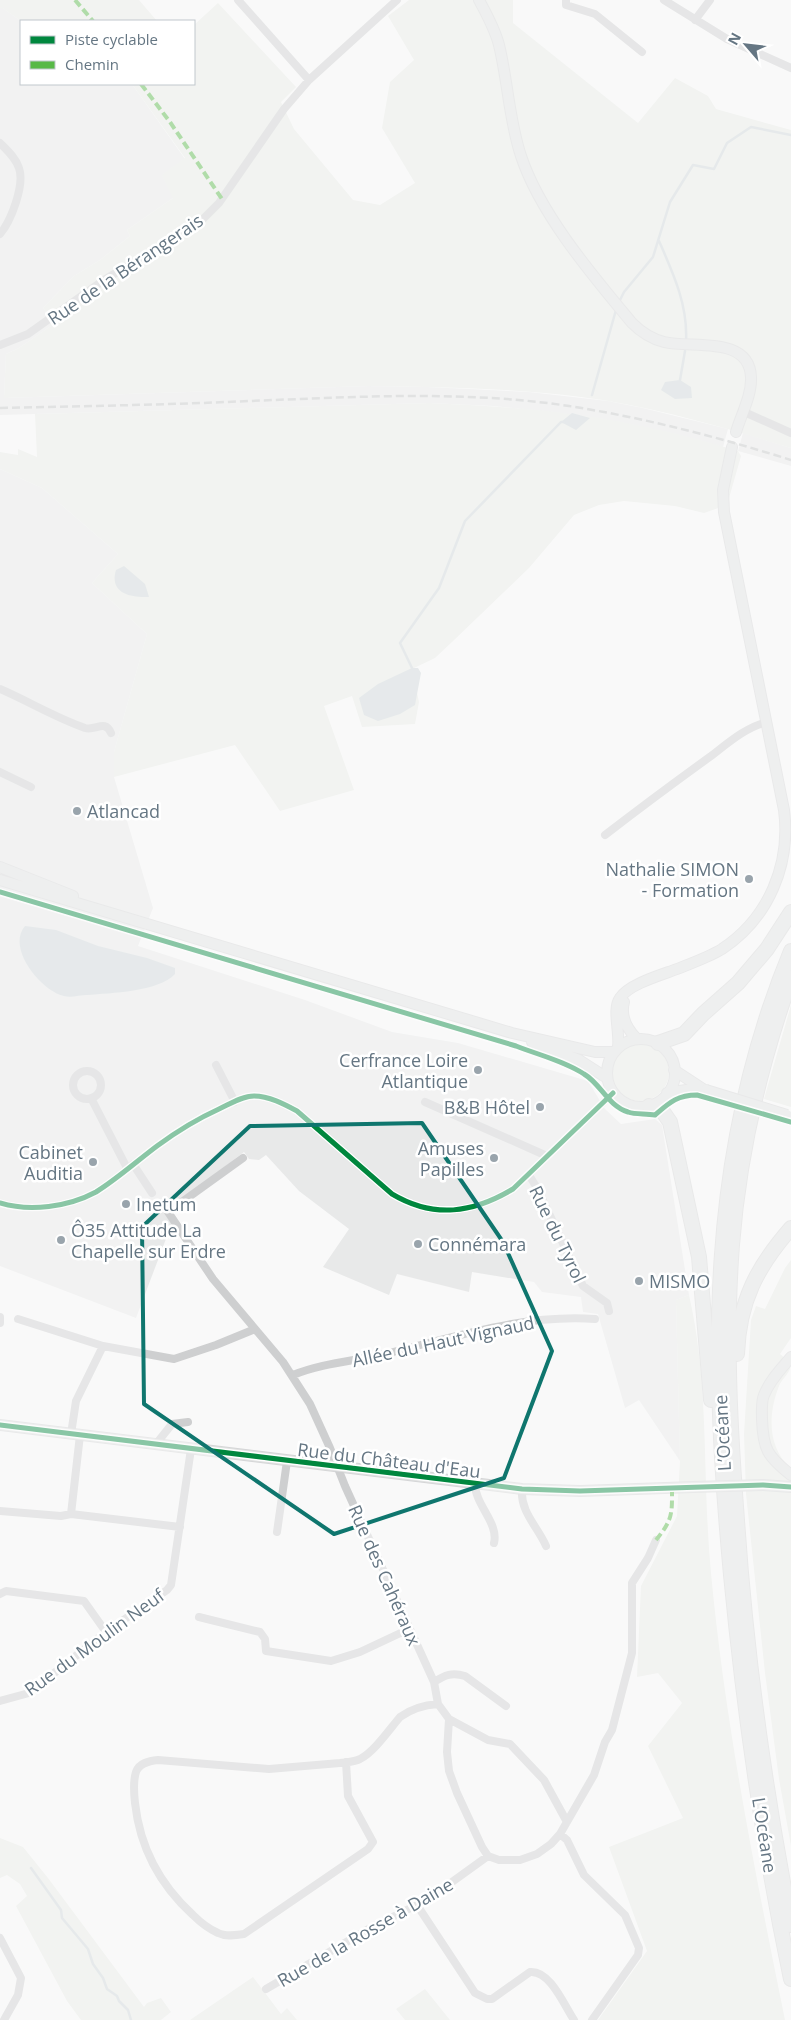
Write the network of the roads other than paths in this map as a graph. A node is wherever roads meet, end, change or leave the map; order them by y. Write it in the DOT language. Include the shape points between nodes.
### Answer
graph roads {
  1 [pos="238,0"];
  2 [pos="397,0"];
  3 [pos="479,0"];
  4 [pos="566,0"];
  5 [pos="664,0"];
  6 [pos="710,0"];
  7 [pos="695,20"];
  8 [pos="642,52"];
  9 [pos="791,68"];
  10 [pos="308,80"];
  11 [pos="0,143"];
  12 [pos="0,234"];
  13 [pos="0,345"];
  14 [pos="742,410"];
  15 [pos="736,432"];
  16 [pos="791,433"];
  17 [pos="732,447"];
  18 [pos="0,688"];
  19 [pos="767,722"];
  20 [pos="111,733"];
  21 [pos="0,772"];
  22 [pos="31,787"];
  23 [pos="605,835"];
  24 [pos="0,867"];
  25 [pos="0,880"];
  26 [pos="791,912"];
  27 [pos="122,916"];
  28 [pos="791,951"];
  29 [pos="791,978"];
  30 [pos="632,989"];
  31 [pos="512,1033"];
  32 [pos="637,1039"];
  33 [pos="658,1043"];
  34 [pos="616,1049"];
  35 [pos="216,1065"];
  36 [pos="674,1070"];
  37 [pos="607,1078"];
  38 [pos="706,1090"];
  39 [pos="613,1093"];
  40 [pos="668,1094"];
  41 [pos="91,1098"];
  42 [pos="235,1102"];
  43 [pos="425,1102"];
  44 [pos="649,1106"];
  45 [pos="789,1116"];
  46 [pos="547,1156"];
  47 [pos="243,1158"];
  48 [pos="130,1166"];
  49 [pos="529,1175"];
  50 [pos="152,1193"];
  51 [pos="0,1202"];
  52 [pos="791,1228"];
  53 [pos="609,1311"];
  54 [pos="0,1317"];
  55 [pos="18,1319"];
  56 [pos="595,1319"];
  57 [pos="0,1323"];
  58 [pos="255,1330"];
  59 [pos="103,1346"];
  60 [pos="791,1357"];
  61 [pos="293,1375"];
  62 [pos="730,1408"];
  63 [pos="188,1422"];
  64 [pos="0,1425"];
  65 [pos="76,1434"];
  66 [pos="156,1444"];
  67 [pos="191,1449"];
  68 [pos="722,1459"];
  69 [pos="287,1461"];
  70 [pos="776,1464"];
  71 [pos="337,1467"];
  72 [pos="789,1473"];
  73 [pos="475,1484"];
  74 [pos="784,1486"];
  75 [pos="522,1489"];
  76 [pos="0,1512"];
  77 [pos="71,1514"];
  78 [pos="180,1527"];
  79 [pos="277,1532"];
  80 [pos="656,1540"];
  81 [pos="494,1544"];
  82 [pos="546,1546"];
  83 [pos="0,1594"];
  84 [pos="199,1617"];
  85 [pos="409,1629"];
  86 [pos="106,1632"];
  87 [pos="434,1682"];
  88 [pos="0,1701"];
  89 [pos="438,1704"];
  90 [pos="506,1706"];
  91 [pos="449,1719"];
  92 [pos="346,1762"];
  93 [pos="567,1822"];
  94 [pos="560,1834"];
  95 [pos="488,1856"];
  96 [pos="417,1905"];
  97 [pos="791,1925"];
  98 [pos="0,1938"];
  99 [pos="791,1979"];
  100 [pos="266,1990"];
  101 [pos="4,2020"];
  102 [pos="574,2020"];
  103 [pos="592,2020"];
  1 -- 10 [label="street"];
  2 -- 10 [label="street, Rue de la Bérangerais"];
  3 -- 14 [label="street" via="491,21 499,47 511,121 522,159 553,218 640,331 665,342 720,347 743,356 751,378"];
  4 -- 8 [label="street" via="566,4 595,14"];
  5 -- 7 [label="street"];
  6 -- 7 [label="street"];
  7 -- 9 [label="street" via="727,40"];
  10 -- 13 [label="street, Rue de la Bérangerais" via="219,203 199,223 104,280 28,334"];
  11 -- 12 [label="street" via="14,159 21,175 12,213"];
  14 -- 15 [label="street"];
  14 -- 16 [label="street"];
  17 -- 19 [label="street" via="723,490 724,512"];
  18 -- 20 [label="street" via="87,728 104,725"];
  19 -- 23 [label="street" via="741,734"];
  19 -- 30 [label="street" via="786,825 782,864 772,894 750,926 722,949"];
  21 -- 22 [label="street"];
  24 -- 27 [label="street"];
  25 -- 27 [label="street"];
  26 -- 33 [label="highway" via="767,949 738,984 684,1034"];
  27 -- 31 [label="street"];
  28 -- 68 [label="highway, L’Océane" via="748,1080 728,1184 719,1310"];
  29 -- 62 [label="highway, L’Océane" via="757,1085 738,1187 729,1294"];
  30 -- 32 [label="street" via="623,1011 626,1026"];
  30 -- 34 [label="street" via="621,997 617,1005 619,1033"];
  31 -- 34 [label="street" via="595,1052"];
  31 -- 37 [label="street" via="579,1060"];
  32 -- 33 [label="street"];
  32 -- 34 [label="street"];
  33 -- 36 [label="street" via="671,1058"];
  34 -- 37 [label="street" via="608,1062"];
  35 -- 42 [label="street"];
  36 -- 38 [label="street"];
  36 -- 40 [label="street"];
  37 -- 39 [label="street"];
  38 -- 40 [label="street"];
  38 -- 45 [label="street, bridge"];
  39 -- 44 [label="street" via="627,1104"];
  39 -- 46 [label="street"];
  40 -- 44 [label="street"];
  41 -- 48 [label="street"];
  42 -- 48 [label="street" via="183,1128"];
  42 -- 49 [label="street" via="255,1096 280,1102 297,1111 392,1194 421,1208 450,1210 480,1205 514,1189"];
  43 -- 46 [label="street"];
  44 -- 68 [label="highway" via="663,1111 670,1122 690,1212 701,1275 715,1452"];
  46 -- 49 [label="street"];
  47 -- 58 [label="street, Rue des Cahéraux" via="166,1209 213,1279"];
  48 -- 50 [label="street"];
  48 -- 51 [label="street" via="94,1193 77,1200 34,1208"];
  49 -- 53 [label="street, Rue du Tyrol" via="583,1286 607,1303"];
  52 -- 62 [label="highway" via="762,1265 745,1302 738,1345 736,1394"];
  54 -- 57 [label="street"];
  55 -- 59 [label="street"];
  56 -- 61 [label="street, Allée du Haut Vignaud" via="546,1319 509,1324"];
  58 -- 59 [label="street" via="174,1359"];
  58 -- 61 [label="street, Rue des Cahéraux"];
  59 -- 65 [label="street" via="76,1401"];
  60 -- 70 [label="street" via="774,1376 762,1398 765,1444"];
  61 -- 71 [label="street, Rue des Cahéraux" via="314,1412"];
  62 -- 97 [label="highway, L’Océane" via="749,1652"];
  63 -- 66 [label="street" via="172,1424"];
  64 -- 65 [label="street, Rue du Château d'Eau"];
  65 -- 66 [label="street, Rue du Château d'Eau"];
  65 -- 77 [label="street"];
  66 -- 67 [label="street, Rue du Château d'Eau"];
  67 -- 69 [label="street, Rue du Château d'Eau"];
  67 -- 78 [label="street, Rue du Moulin Neuf"];
  68 -- 99 [label="highway, L’Océane" via="746,1710"];
  69 -- 71 [label="street, Rue du Château d'Eau"];
  69 -- 79 [label="street"];
  70 -- 72 [label="street"];
  70 -- 74 [label="street"];
  71 -- 73 [label="street, Rue du Château d'Eau"];
  71 -- 85 [label="street, Rue des Cahéraux"];
  72 -- 74 [label="street"];
  73 -- 75 [label="street, Rue du Château d'Eau"];
  73 -- 81 [label="street" via="476,1494 496,1535"];
  74 -- 75 [label="street, Rue du Château d'Eau, bridge" via="580,1491"];
  75 -- 82 [label="street" via="528,1518"];
  76 -- 77 [label="street"];
  77 -- 78 [label="street"];
  78 -- 86 [label="street, Rue du Moulin Neuf" via="171,1585"];
  80 -- 93 [label="street" via="632,1583 632,1653 612,1730 594,1775"];
  83 -- 86 [label="street" via="6,1591 84,1601"];
  84 -- 85 [label="street" via="260,1632 265,1639 266,1651 331,1661 360,1652"];
  85 -- 87 [label="street, Rue des Cahéraux"];
  86 -- 88 [label="street, Rue du Moulin Neuf" via="29,1693"];
  87 -- 89 [label="street, Rue des Cahéraux"];
  87 -- 90 [label="street" via="449,1673 459,1674"];
  89 -- 91 [label="street, Rue des Cahéraux"];
  89 -- 92 [label="street" via="406,1712 366,1755"];
  91 -- 93 [label="street" via="488,1740 510,1744 544,1780"];
  91 -- 95 [label="street" via="449,1771"];
  92 -- 92 [label="street" via="269,1769 158,1760 148,1761 139,1767 134,1793 137,1822 146,1849 174,1898 218,1933 244,1934 368,1849 373,1842 348,1796"];
  93 -- 94 [label="street"];
  94 -- 95 [label="street" via="537,1854 520,1860 499,1860"];
  94 -- 103 [label="street" via="567,1840 584,1875 624,1915 639,1948 638,1955"];
  95 -- 96 [label="street, Rue de la Rosse à Daine"];
  96 -- 100 [label="street, Rue de la Rosse à Daine" via="372,1927"];
  96 -- 102 [label="street" via="475,1993 487,2000 492,1999 536,1971 548,1979"];
  98 -- 101 [label="street" via="21,1978 18,1995"];
}
